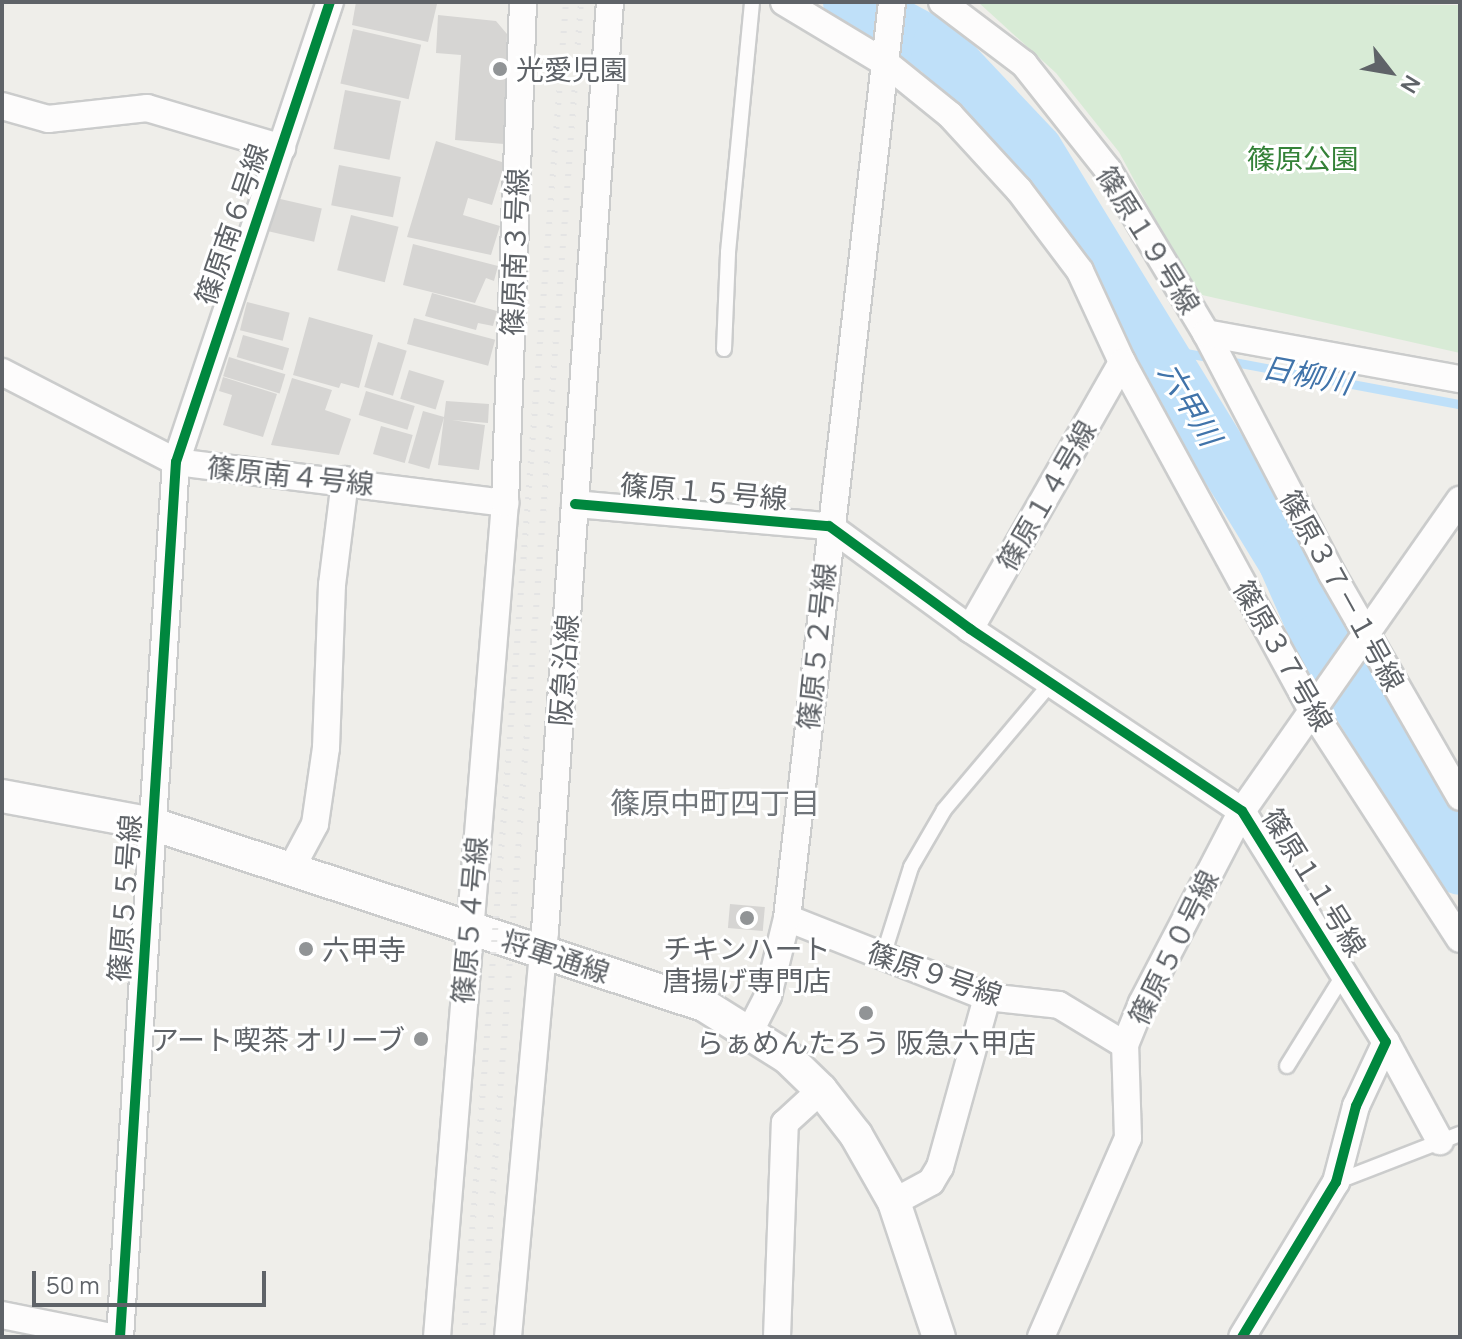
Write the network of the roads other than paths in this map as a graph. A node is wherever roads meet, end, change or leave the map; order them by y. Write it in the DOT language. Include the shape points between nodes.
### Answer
graph roads {
  1 [pos="330,2"];
  2 [pos="523,2"];
  3 [pos="610,2"];
  4 [pos="752,2"];
  5 [pos="784,2"];
  6 [pos="892,2"];
  7 [pos="942,2"];
  8 [pos="887,64"];
  9 [pos="2,106"];
  10 [pos="282,148"];
  11 [pos="1207,335"];
  12 [pos="724,349"];
  13 [pos="1122,362"];
  14 [pos="2,372"];
  15 [pos="1460,379"];
  16 [pos="176,462"];
  17 [pos="345,480"];
  18 [pos="1460,500"];
  19 [pos="505,503"];
  20 [pos="575,504"];
  21 [pos="829,526"];
  22 [pos="970,629"];
  23 [pos="1367,635"];
  24 [pos="1051,683"];
  25 [pos="1313,712"];
  26 [pos="2,796"];
  27 [pos="1460,797"];
  28 [pos="1242,811"];
  29 [pos="153,824"];
  30 [pos="291,869"];
  31 [pos="787,918"];
  32 [pos="467,927"];
  33 [pos="1460,939"];
  34 [pos="543,952"];
  35 [pos="883,956"];
  36 [pos="1344,974"];
  37 [pos="987,997"];
  38 [pos="749,1033"];
  39 [pos="1386,1042"];
  40 [pos="1125,1045"];
  41 [pos="1287,1066"];
  42 [pos="821,1090"];
  43 [pos="1450,1138"];
  44 [pos="1336,1182"];
  45 [pos="894,1202"];
  46 [pos="2,1315"];
  47 [pos="111,1337"];
  48 [pos="120,1337"];
  49 [pos="437,1337"];
  50 [pos="508,1337"];
  51 [pos="777,1337"];
  52 [pos="939,1337"];
  53 [pos="1041,1337"];
  54 [pos="1242,1337"];
  1 -- 10 [label="street, 篠原南６号線"];
  2 -- 19 [label="street, 篠原南３号線"];
  3 -- 20 [label="street, 阪急沿線"];
  4 -- 12 [label="lane"];
  5 -- 8 [label="street"];
  6 -- 8 [label="street, 篠原５２号線"];
  7 -- 11 [label="street, 篠原１９号線" via="974,22 1034,76 1108,170"];
  8 -- 13 [label="street" via="950,115 1019,190 1080,271"];
  8 -- 21 [label="street, 篠原５２号線"];
  9 -- 10 [label="street" via="48,119 147,108"];
  10 -- 16 [label="street, 篠原南６号線"];
  11 -- 15 [label="street, 篠原１９号線"];
  11 -- 23 [label="street, 篠原３７－１号線"];
  13 -- 22 [label="street, 篠原１４号線"];
  13 -- 25 [label="street, 篠原３７号線"];
  14 -- 16 [label="street, 篠原南４号線"];
  16 -- 17 [label="street, 篠原南４号線"];
  16 -- 29 [label="street, 篠原５５号線"];
  17 -- 19 [label="street, 篠原南４号線"];
  17 -- 30 [label="street" via="332,585 326,748 315,824"];
  18 -- 23 [label="street"];
  19 -- 32 [label="street, 篠原５４号線"];
  20 -- 21 [label="street, 篠原１５号線"];
  20 -- 34 [label="street, 阪急沿線"];
  21 -- 22 [label="street, 篠原１１号線"];
  21 -- 31 [label="street, 篠原５２号線"];
  22 -- 24 [label="street, 篠原１１号線"];
  23 -- 25 [label="street, 篠原５０号線"];
  23 -- 27 [label="street, 篠原３７－１号線"];
  24 -- 28 [label="street, 篠原１１号線"];
  24 -- 35 [label="lane" via="944,810 911,867"];
  25 -- 28 [label="street, 篠原５０号線"];
  25 -- 33 [label="street, 篠原３７号線"];
  26 -- 29 [label="street, 将軍通線"];
  28 -- 36 [label="street, 篠原１１号線"];
  28 -- 40 [label="street, 篠原５０号線"];
  29 -- 30 [label="street, 将軍通線"];
  29 -- 48 [label="street, 篠原５５号線"];
  30 -- 32 [label="street, 将軍通線"];
  31 -- 35 [label="street, 篠原９号線"];
  31 -- 38 [label="street, 篠原５２号線" via="768,996"];
  32 -- 34 [label="street, 将軍通線"];
  32 -- 49 [label="street, 篠原５４号線"];
  34 -- 38 [label="street, 将軍通線" via="704,1005"];
  34 -- 50 [label="street, 阪急沿線"];
  35 -- 37 [label="street, 篠原９号線"];
  36 -- 39 [label="street, 篠原１１号線"];
  36 -- 41 [label="lane"];
  37 -- 40 [label="street, 篠原９号線" via="1059,1005"];
  37 -- 45 [label="street" via="940,1167 931,1182"];
  38 -- 42 [label="street, 将軍通線" via="787,1057"];
  39 -- 43 [label="street, 篠原１１号線"];
  39 -- 44 [label="street" via="1356,1106"];
  40 -- 53 [label="street, 篠原５０号線" via="1128,1138"];
  42 -- 45 [label="street, 将軍通線" via="856,1135"];
  42 -- 51 [label="street" via="785,1123"];
  43 -- 44 [label="lane"];
  44 -- 54 [label="street"];
  45 -- 52 [label="street, 将軍通線"];
  46 -- 47 [label="street"];
}
